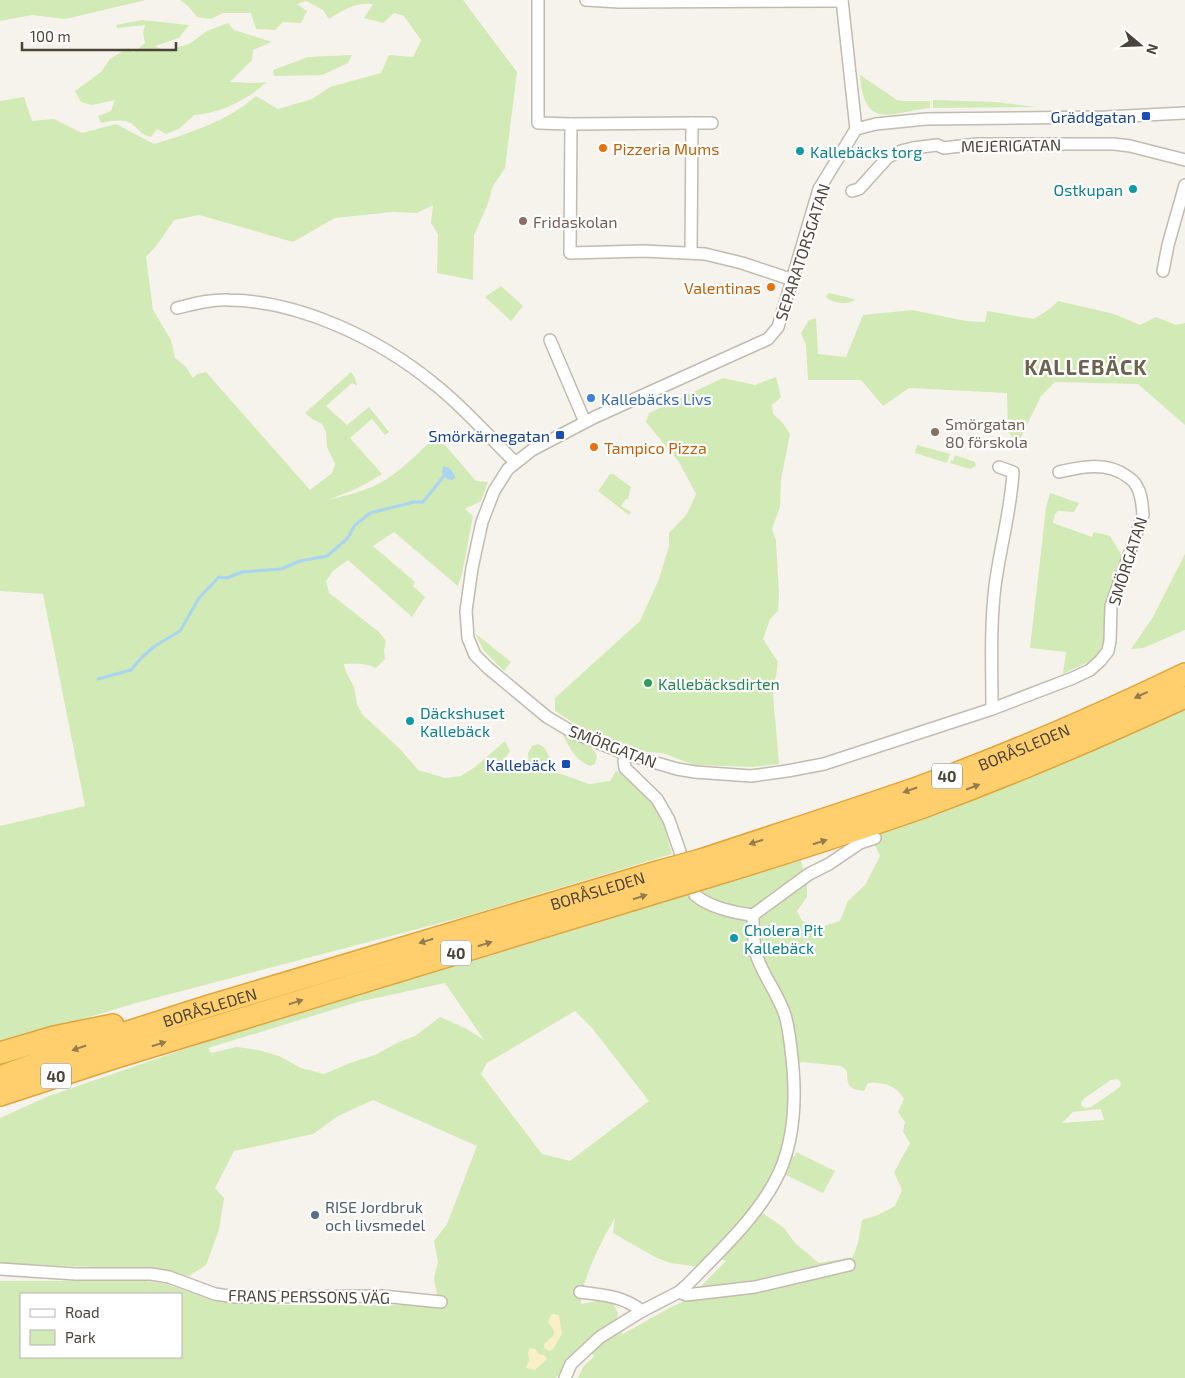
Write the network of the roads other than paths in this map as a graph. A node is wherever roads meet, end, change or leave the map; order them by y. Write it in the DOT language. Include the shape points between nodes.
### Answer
graph roads {
  1 [pos="538,0"];
  2 [pos="586,0"];
  3 [pos="842,0"];
  4 [pos="1185,113"];
  5 [pos="692,123"];
  6 [pos="712,123"];
  7 [pos="571,124"];
  8 [pos="856,129"];
  9 [pos="1185,160"];
  10 [pos="1185,185"];
  11 [pos="852,190"];
  12 [pos="691,252"];
  13 [pos="1163,271"];
  14 [pos="793,280"];
  15 [pos="177,308"];
  16 [pos="550,340"];
  17 [pos="585,422"];
  18 [pos="515,462"];
  19 [pos="999,467"];
  20 [pos="1058,472"];
  21 [pos="1185,674"];
  22 [pos="1185,697"];
  23 [pos="992,710"];
  24 [pos="626,754"];
  25 [pos="875,838"];
  26 [pos="704,868"];
  27 [pos="660,881"];
  28 [pos="753,915"];
  29 [pos="206,1007"];
  30 [pos="0,1053"];
  31 [pos="112,1058"];
  32 [pos="0,1077"];
  33 [pos="0,1095"];
  34 [pos="0,1111"];
  35 [pos="849,1265"];
  36 [pos="0,1269"];
  37 [pos="580,1292"];
  38 [pos="679,1292"];
  39 [pos="441,1302"];
  40 [pos="642,1311"];
  41 [pos="566,1378"];
  1 -- 7 [label="street" via="538,123"];
  2 -- 3 [label="street"];
  3 -- 8 [label="street"];
  4 -- 8 [label="street, MEJERIGATAN" via="926,119"];
  5 -- 6 [label="street"];
  5 -- 7 [label="street"];
  5 -- 12 [label="street"];
  7 -- 12 [label="street" via="570,253"];
  8 -- 14 [label="street, SEPARATORSGATAN" via="819,189"];
  9 -- 11 [label="street, MEJERIGATAN" via="1114,144 1006,144 944,148 937,145 901,151 888,157 859,188"];
  10 -- 13 [label="street"];
  12 -- 14 [label="street" via="742,263"];
  14 -- 17 [label="street, SEPARATORSGATAN" via="778,327 768,339"];
  15 -- 18 [label="street" via="207,301 259,302 308,315 349,331 395,356 435,384"];
  16 -- 17 [label="street"];
  17 -- 18 [label="street, SMÖRGATAN"];
  18 -- 24 [label="street, SMÖRGATAN" via="494,491 482,522 466,611 470,647 488,668 547,717"];
  19 -- 23 [label="street" via="1013,472 995,586"];
  20 -- 23 [label="street, SMÖRGATAN" via="1086,466 1112,469 1136,483 1142,500 1143,515 1111,606 1108,650 1090,670"];
  21 -- 26 [label="highway, BORÅSLEDEN / 40, one-way" via="1068,727 928,784"];
  26 -- 22 [label="highway, BORÅSLEDEN / 40, one-way" via="850,832 924,806 1073,747"];
  23 -- 24 [label="street, SMÖRGATAN" via="824,764 773,774 751,776 695,772"];
  24 -- 28 [label="street" via="625,768 657,799 669,820 694,895 716,906"];
  25 -- 28 [label="street" via="860,843 809,874"];
  26 -- 27 [label="highway, BORÅSLEDEN / 40, bridge"];
  27 -- 29 [label="highway, BORÅSLEDEN / 40, one-way"];
  31 -- 27 [label="highway, BORÅSLEDEN / 40, one-way"];
  28 -- 38 [label="street" via="757,956 780,1002 788,1029 794,1080 788,1144 781,1168 766,1196 727,1243"];
  29 -- 30 [label="highway" via="54,1036"];
  29 -- 32 [label="highway, BORÅSLEDEN / 40, one-way"];
  31 -- 33 [label="highway, BORÅSLEDEN / 40"];
  31 -- 34 [label="highway"];
  35 -- 38 [label="street" via="756,1287 686,1295"];
  36 -- 39 [label="street, FRANS PERSSONS VÄG" via="151,1274 169,1277 215,1294 236,1297 382,1296"];
  37 -- 40 [label="street" via="616,1297"];
  38 -- 40 [label="street"];
  40 -- 41 [label="street" via="600,1336 571,1364"];
}
